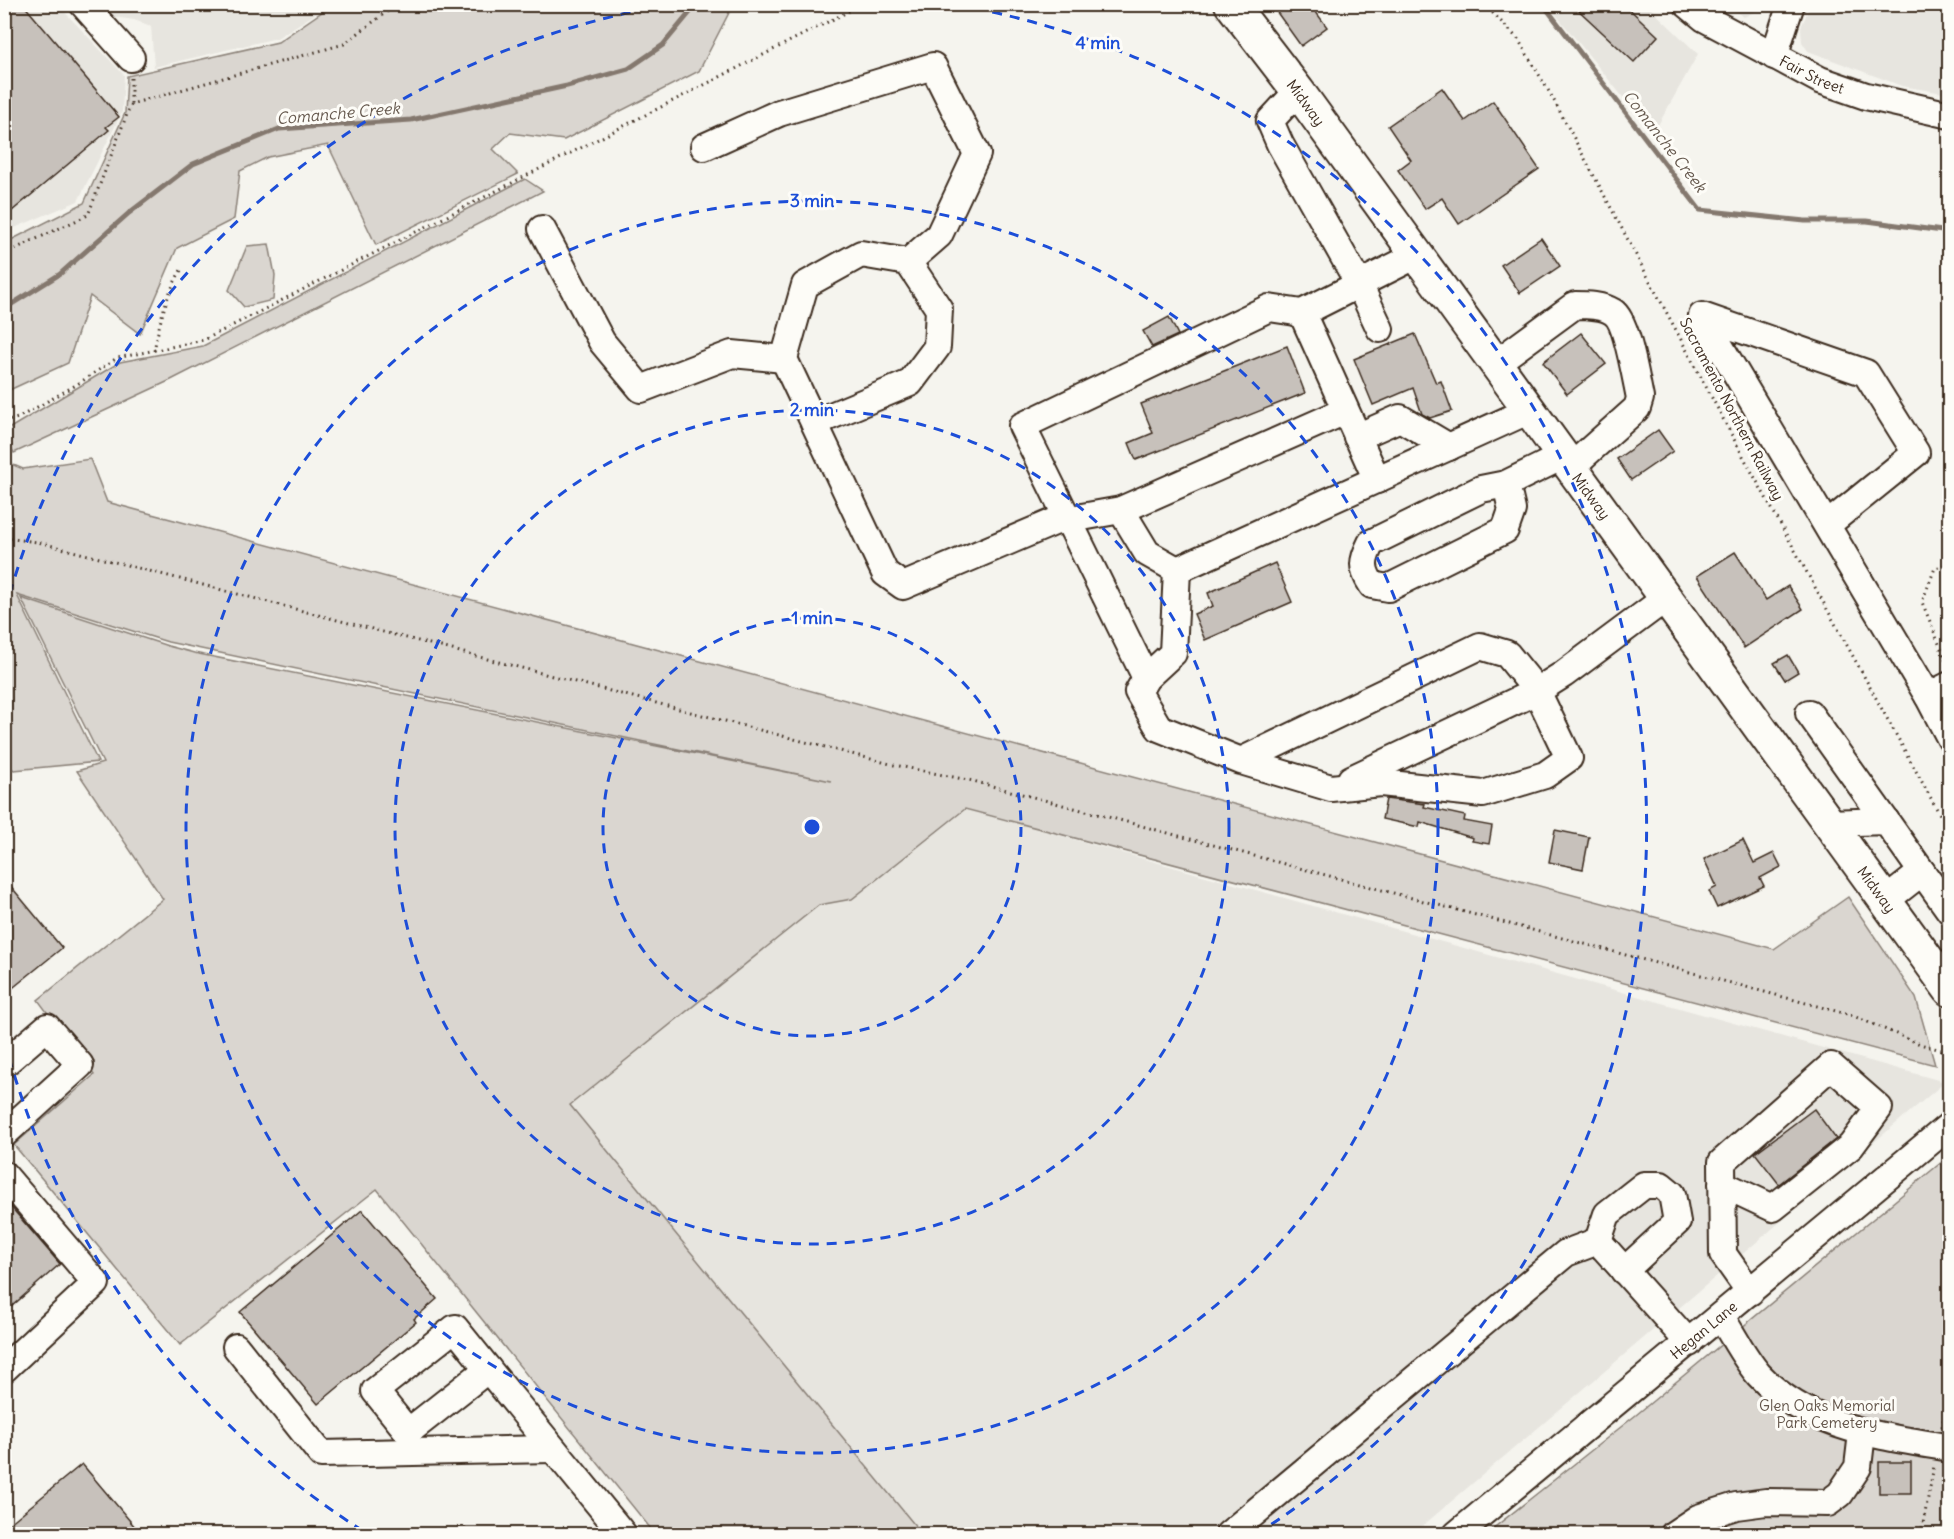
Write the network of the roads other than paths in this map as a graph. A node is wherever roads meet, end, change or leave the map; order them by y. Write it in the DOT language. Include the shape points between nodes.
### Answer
graph roads {
  1 [pos="83,4"];
  2 [pos="1231,4"];
  3 [pos="1687,4"];
  4 [pos="1791,4"];
  5 [pos="1774,56"];
  6 [pos="131,58"];
  7 [pos="1298,91"];
  8 [pos="1950,115"];
  9 [pos="704,147"];
  10 [pos="542,229"];
  11 [pos="1417,255"];
  12 [pos="908,262"];
  13 [pos="1359,284"];
  14 [pos="1302,313"];
  15 [pos="1380,329"];
  16 [pos="784,359"];
  17 [pos="1496,363"];
  18 [pos="1530,410"];
  19 [pos="1345,411"];
  20 [pos="814,423"];
  21 [pos="1357,437"];
  22 [pos="1449,447"];
  23 [pos="1567,461"];
  24 [pos="1377,480"];
  25 [pos="1506,484"];
  26 [pos="1121,510"];
  27 [pos="1068,520"];
  28 [pos="1827,525"];
  29 [pos="1177,570"];
  30 [pos="1666,598"];
  31 [pos="1146,678"];
  32 [pos="1939,690"];
  33 [pos="1537,691"];
  34 [pos="1809,713"];
  35 [pos="1950,738"];
  36 [pos="1241,760"];
  37 [pos="1331,788"];
  38 [pos="1886,821"];
  39 [pos="1828,823"];
  40 [pos="1922,872"];
  41 [pos="1885,901"];
  42 [pos="1950,911"];
  43 [pos="1950,990"];
  44 [pos="4,1064"];
  45 [pos="1950,1125"];
  46 [pos="4,1134"];
  47 [pos="4,1175"];
  48 [pos="1722,1184"];
  49 [pos="1598,1241"];
  50 [pos="1624,1271"];
  51 [pos="1750,1292"];
  52 [pos="1720,1317"];
  53 [pos="1689,1343"];
  54 [pos="236,1347"];
  55 [pos="4,1369"];
  56 [pos="488,1369"];
  57 [pos="1862,1433"];
  58 [pos="409,1442"];
  59 [pos="1942,1446"];
  60 [pos="553,1449"];
  61 [pos="622,1534"];
  62 [pos="1229,1534"];
  63 [pos="1457,1534"];
  64 [pos="1674,1534"];
  1 -- 6 [label="street"];
  2 -- 7 [label="main road, Midway"];
  3 -- 5 [label="street, Fair Street" via="1704,18"];
  4 -- 5 [label="street"];
  5 -- 8 [label="street, Fair Street" via="1820,80 1866,96"];
  7 -- 11 [label="main road, Midway"];
  7 -- 13 [label="street" via="1270,121"];
  9 -- 12 [label="street" via="779,113 933,66 977,154 939,235"];
  10 -- 16 [label="street" via="602,342 641,389 732,354"];
  11 -- 13 [label="street"];
  11 -- 17 [label="main road, Midway"];
  12 -- 16 [label="street" via="861,254 805,285"];
  12 -- 20 [label="street" via="939,309 937,347 910,383"];
  13 -- 14 [label="street"];
  13 -- 15 [label="street"];
  14 -- 19 [label="street"];
  14 -- 27 [label="street" via="1269,308 1022,426"];
  16 -- 20 [label="street"];
  17 -- 18 [label="main road, Midway"];
  17 -- 23 [label="street" via="1575,304 1606,309 1622,322 1640,398 1637,408"];
  18 -- 22 [label="street"];
  18 -- 23 [label="main road, Midway"];
  19 -- 21 [label="street"];
  19 -- 26 [label="street"];
  20 -- 27 [label="street" via="885,573 903,586 1054,522"];
  21 -- 22 [label="street" via="1400,418"];
  21 -- 24 [label="street"];
  22 -- 24 [label="street"];
  23 -- 25 [label="street"];
  23 -- 30 [label="main road, Midway"];
  24 -- 29 [label="street"];
  25 -- 25 [label="street" via="1481,489 1371,543 1364,558 1365,574 1372,585 1388,588 1505,530 1512,510"];
  26 -- 27 [label="street"];
  26 -- 29 [label="street" via="1147,553"];
  27 -- 31 [label="street"];
  28 -- 28 [label="street" via="1738,375 1702,316 1866,373 1916,453"];
  28 -- 32 [label="street"];
  29 -- 31 [label="street" via="1173,653"];
  30 -- 33 [label="street"];
  30 -- 39 [label="main road, Midway"];
  31 -- 36 [label="street" via="1138,692 1158,728"];
  32 -- 35 [label="street"];
  33 -- 36 [label="street" via="1507,654 1480,646"];
  33 -- 37 [label="street"];
  33 -- 37 [label="street" via="1569,758 1545,775 1483,794 1381,783"];
  34 -- 38 [label="street"];
  36 -- 37 [label="street"];
  38 -- 39 [label="street"];
  38 -- 40 [label="street"];
  39 -- 41 [label="main road, Midway"];
  40 -- 41 [label="street"];
  40 -- 42 [label="street"];
  41 -- 43 [label="main road, Midway"];
  44 -- 46 [label="street" via="47,1027 80,1065"];
  45 -- 51 [label="street, Hegan Lane"];
  47 -- 55 [label="street" via="96,1283"];
  48 -- 48 [label="street" via="1722,1161 1831,1066 1879,1108 1851,1146 1773,1208"];
  48 -- 51 [label="street" via="1723,1254"];
  49 -- 50 [label="street"];
  49 -- 50 [label="street" via="1607,1214 1644,1185 1661,1185 1672,1194 1677,1222"];
  49 -- 62 [label="street" via="1566,1253"];
  50 -- 53 [label="street"];
  51 -- 52 [label="street, Hegan Lane"];
  52 -- 53 [label="street, Hegan Lane"];
  52 -- 57 [label="street" via="1758,1374 1787,1399 1815,1416"];
  53 -- 63 [label="street, Hegan Lane"];
  54 -- 58 [label="street" via="321,1454"];
  56 -- 58 [label="street"];
  56 -- 58 [label="street" via="455,1328 375,1391"];
  56 -- 60 [label="street"];
  57 -- 59 [label="street"];
  57 -- 64 [label="street" via="1858,1467 1840,1494 1828,1503 1766,1502 1736,1506 1698,1518"];
  58 -- 60 [label="street"];
  60 -- 61 [label="street"];
}
